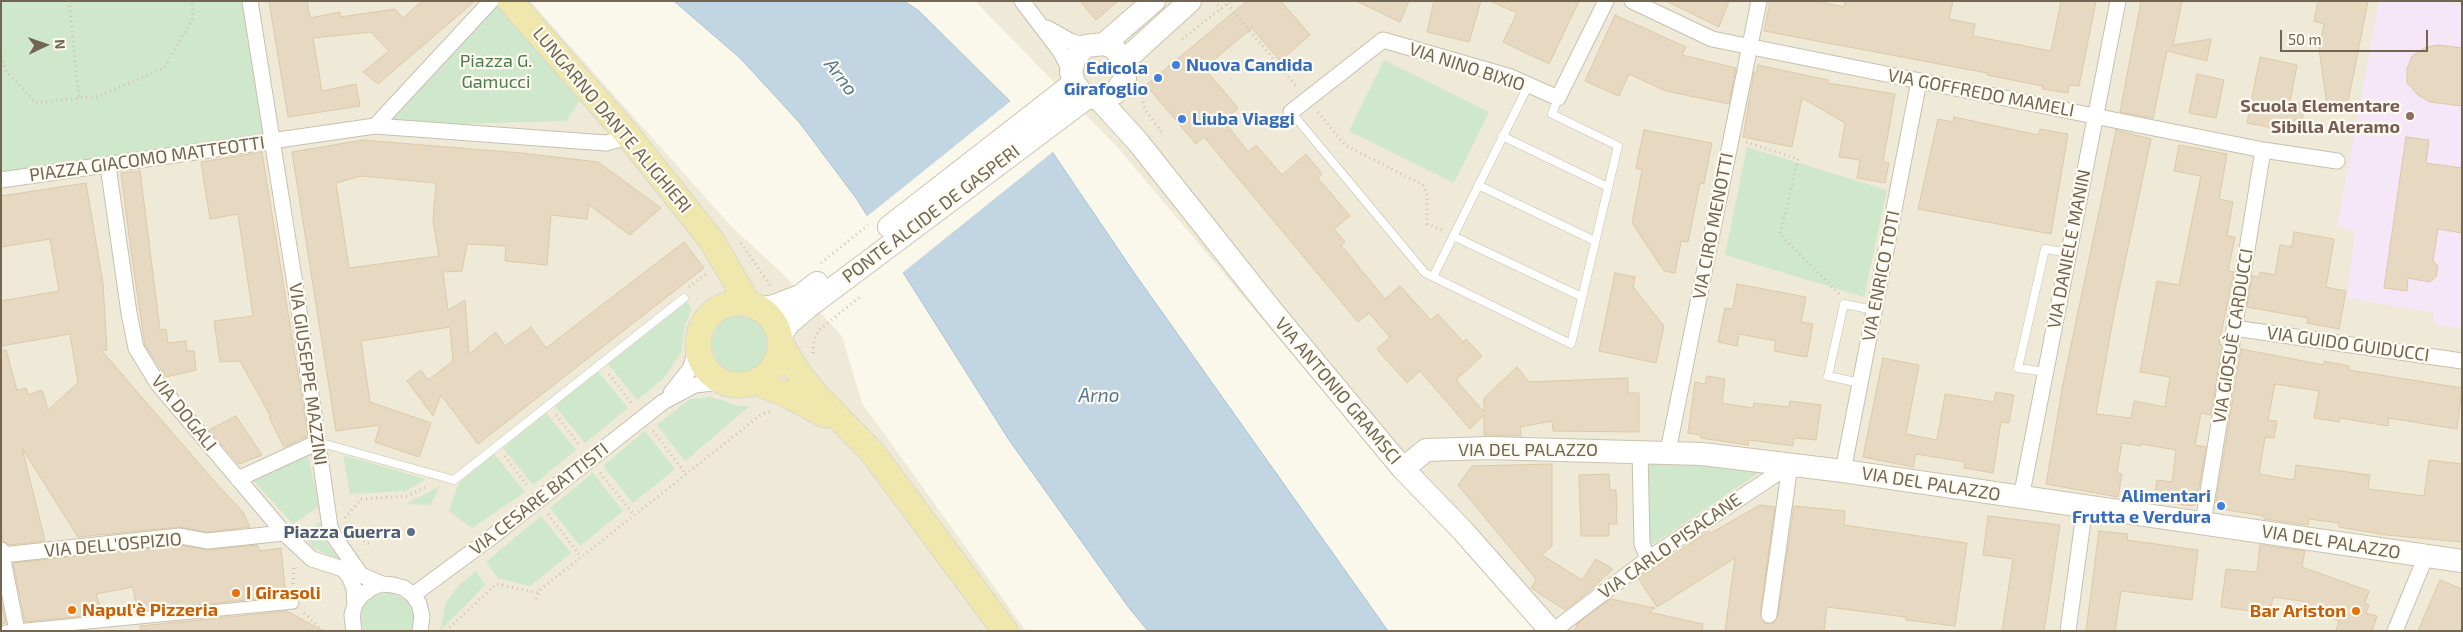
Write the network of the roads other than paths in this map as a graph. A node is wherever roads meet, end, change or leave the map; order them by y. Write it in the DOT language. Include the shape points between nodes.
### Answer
graph roads {
  1 [pos="250,1"];
  2 [pos="491,1"];
  3 [pos="510,1"];
  4 [pos="1022,1"];
  5 [pos="1154,1"];
  6 [pos="1190,1"];
  7 [pos="1606,1"];
  8 [pos="1632,1"];
  9 [pos="1759,1"];
  10 [pos="2118,1"];
  11 [pos="1038,22"];
  12 [pos="1095,45"];
  13 [pos="1750,48"];
  14 [pos="1124,61"];
  15 [pos="1919,81"];
  16 [pos="1528,86"];
  17 [pos="1131,87"];
  18 [pos="1076,93"];
  19 [pos="1558,98"];
  20 [pos="1291,112"];
  21 [pos="2095,116"];
  22 [pos="374,126"];
  23 [pos="626,133"];
  24 [pos="1502,136"];
  25 [pos="272,142"];
  26 [pos="1138,142"];
  27 [pos="2263,150"];
  28 [pos="2337,161"];
  29 [pos="108,166"];
  30 [pos="1,180"];
  31 [pos="1478,185"];
  32 [pos="1608,187"];
  33 [pos="1453,236"];
  34 [pos="712,241"];
  35 [pos="1596,241"];
  36 [pos="2069,253"];
  37 [pos="1433,277"];
  38 [pos="1582,297"];
  39 [pos="684,298"];
  40 [pos="804,302"];
  41 [pos="755,306"];
  42 [pos="717,308"];
  43 [pos="1874,310"];
  44 [pos="2234,328"];
  45 [pos="781,340"];
  46 [pos="698,345"];
  47 [pos="2462,361"];
  48 [pos="2046,372"];
  49 [pos="722,382"];
  50 [pos="755,382"];
  51 [pos="1860,383"];
  52 [pos="664,402"];
  53 [pos="850,431"];
  54 [pos="318,442"];
  55 [pos="1640,451"];
  56 [pos="1668,451"];
  57 [pos="1790,465"];
  58 [pos="1403,469"];
  59 [pos="1843,471"];
  60 [pos="238,478"];
  61 [pos="2021,498"];
  62 [pos="2085,506"];
  63 [pos="2203,523"];
  64 [pos="284,533"];
  65 [pos="2,553"];
  66 [pos="2426,556"];
  67 [pos="1648,559"];
  68 [pos="2462,561"];
  69 [pos="382,584"];
  70 [pos="413,595"];
  71 [pos="293,602"];
  72 [pos="355,604"];
  73 [pos="1769,615"];
  74 [pos="13,630"];
  75 [pos="354,631"];
  76 [pos="420,631"];
  77 [pos="1005,631"];
  78 [pos="1552,631"];
  79 [pos="2068,631"];
  80 [pos="2395,631"];
  1 -- 25 [label="street, PIAZZA GIACOMO MATTEOTTI"];
  2 -- 22 [label="street"];
  3 -- 23 [label="main road, LUNGARNO DANTE ALIGHIERI"];
  4 -- 11 [label="street"];
  5 -- 12 [label="main road"];
  6 -- 14 [label="main road"];
  7 -- 19 [label="street"];
  8 -- 13 [label="street, VIA GOFFREDO MAMELI" via="1712,39"];
  9 -- 13 [label="street, VIA CIRO MENOTTI"];
  10 -- 21 [label="street, VIA DANIELE MANIN"];
  11 -- 12 [label="street" via="1054,33"];
  11 -- 18 [label="street" via="1060,51"];
  12 -- 14 [label="main road" via="1113,48"];
  12 -- 18 [label="main road" via="1075,57"];
  13 -- 15 [label="street, VIA GOFFREDO MAMELI"];
  13 -- 56 [label="street, VIA CIRO MENOTTI"];
  14 -- 17 [label="main road"];
  15 -- 21 [label="street, VIA GOFFREDO MAMELI"];
  15 -- 43 [label="street, VIA ENRICO TOTI"];
  16 -- 19 [label="street, VIA NINO BIXIO"];
  16 -- 20 [label="street, VIA NINO BIXIO" via="1511,77 1383,40"];
  16 -- 24 [label="lane"];
  17 -- 18 [label="main road" via="1107,97"];
  17 -- 26 [label="main road, VIA ANTONIO GRAMSCI" via="1131,126"];
  18 -- 26 [label="main road, VIA ANTONIO GRAMSCI"];
  18 -- 40 [label="main road, PONTE ALCIDE DE GASPERI"];
  19 -- 32 [label="lane" via="1552,114 1618,146"];
  20 -- 37 [label="lane" via="1425,273"];
  21 -- 27 [label="street, VIA GOFFREDO MAMELI"];
  21 -- 36 [label="street, VIA DANIELE MANIN"];
  22 -- 23 [label="street" via="606,142 617,140"];
  22 -- 25 [label="street"];
  23 -- 34 [label="main road, LUNGARNO DANTE ALIGHIERI"];
  24 -- 31 [label="lane"];
  24 -- 32 [label="lane"];
  25 -- 29 [label="street, PIAZZA GIACOMO MATTEOTTI"];
  25 -- 54 [label="street, VIA GIUSEPPE MAZZINI"];
  26 -- 58 [label="main road, VIA ANTONIO GRAMSCI" via="1272,312"];
  27 -- 28 [label="street, VIA GOFFREDO MAMELI"];
  27 -- 44 [label="street, VIA GIOSUÈ CARDUCCI"];
  29 -- 30 [label="street, PIAZZA GIACOMO MATTEOTTI"];
  29 -- 60 [label="street, VIA DOGALI" via="128,313 136,348 158,384"];
  31 -- 33 [label="lane"];
  31 -- 35 [label="lane"];
  32 -- 35 [label="lane"];
  33 -- 37 [label="lane"];
  33 -- 38 [label="lane"];
  34 -- 41 [label="main road, LUNGARNO DANTE ALIGHIERI"];
  34 -- 42 [label="main road, LUNGARNO DANTE ALIGHIERI" via="722,272"];
  35 -- 38 [label="lane"];
  36 -- 48 [label="street, VIA DANIELE MANIN"];
  36 -- 48 [label="lane" via="2045,249 2018,368"];
  37 -- 38 [label="lane" via="1571,344"];
  39 -- 54 [label="lane" via="454,480"];
  40 -- 41 [label="main road, PONTE ALCIDE DE GASPERI"];
  40 -- 45 [label="main road, PONTE ALCIDE DE GASPERI" via="788,322"];
  41 -- 42 [label="main road" via="727,304"];
  41 -- 45 [label="main road" via="777,325"];
  42 -- 46 [label="main road" via="706,318"];
  43 -- 51 [label="street, VIA ENRICO TOTI"];
  43 -- 51 [label="lane" via="1844,304 1828,376"];
  44 -- 47 [label="street, VIA GUIDO GUIDUCCI"];
  44 -- 63 [label="street, VIA GIOSUÈ CARDUCCI"];
  45 -- 50 [label="main road" via="774,367"];
  45 -- 53 [label="main road" via="797,371"];
  46 -- 49 [label="main road" via="705,367"];
  46 -- 52 [label="street, VIA CESARE BATTISTI" via="690,369"];
  48 -- 61 [label="street, VIA DANIELE MANIN"];
  49 -- 50 [label="main road" via="733,385"];
  49 -- 52 [label="street, VIA CESARE BATTISTI" via="695,385"];
  50 -- 53 [label="main road" via="810,405"];
  51 -- 59 [label="street, VIA ENRICO TOTI"];
  52 -- 70 [label="street, VIA CESARE BATTISTI"];
  53 -- 77 [label="main road" via="872,452"];
  54 -- 60 [label="street"];
  54 -- 69 [label="street, VIA GIUSEPPE MAZZINI" via="330,527 361,575"];
  55 -- 56 [label="main road, VIA DEL PALAZZO"];
  55 -- 58 [label="main road, VIA DEL PALAZZO" via="1426,450"];
  55 -- 67 [label="street" via="1642,544"];
  56 -- 57 [label="main road, VIA DEL PALAZZO"];
  57 -- 59 [label="main road, VIA DEL PALAZZO"];
  57 -- 67 [label="street, VIA CARLO PISACANE"];
  57 -- 73 [label="street"];
  58 -- 78 [label="main road, VIA ANTONIO GRAMSCI"];
  59 -- 61 [label="main road, VIA DEL PALAZZO"];
  60 -- 64 [label="street, VIA DOGALI"];
  61 -- 62 [label="main road, VIA DEL PALAZZO"];
  62 -- 63 [label="main road, VIA DEL PALAZZO"];
  62 -- 79 [label="street"];
  63 -- 66 [label="main road, VIA DEL PALAZZO"];
  64 -- 65 [label="street, VIA DELL'OSPIZIO" via="207,541 180,536"];
  64 -- 72 [label="street, VIA DOGALI" via="312,559 343,569 354,588"];
  65 -- 74 [label="street"];
  66 -- 68 [label="main road, VIA DEL PALAZZO"];
  66 -- 80 [label="street"];
  67 -- 78 [label="street, VIA CARLO PISACANE"];
  69 -- 70 [label="street, VIA GIUSEPPE MAZZINI" via="393,584"];
  69 -- 72 [label="street" via="371,588"];
  70 -- 76 [label="street" via="422,616"];
  71 -- 74 [label="street"];
  72 -- 75 [label="street, VIA DOGALI" via="352,615"];
}
